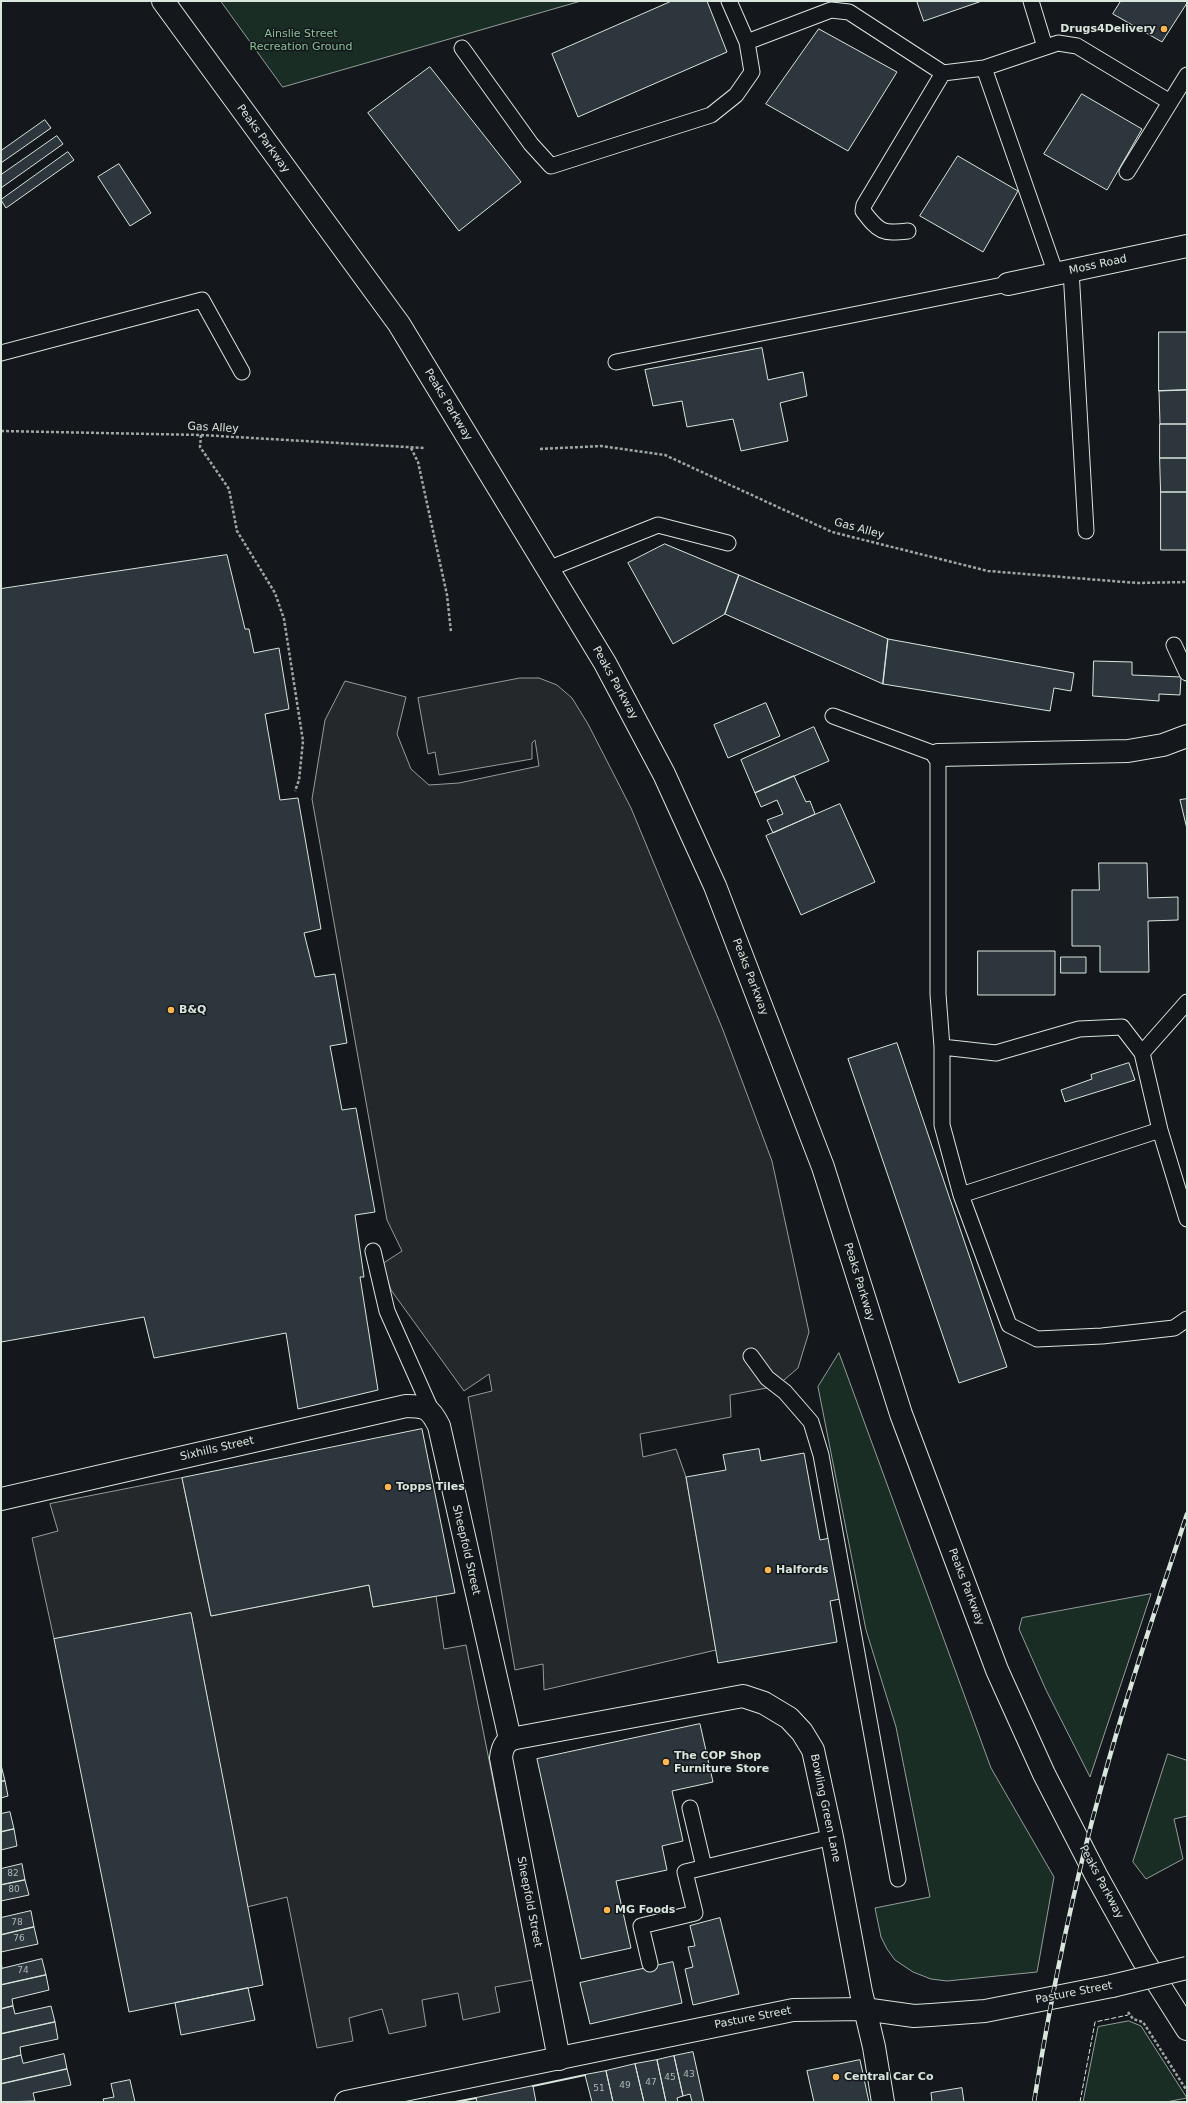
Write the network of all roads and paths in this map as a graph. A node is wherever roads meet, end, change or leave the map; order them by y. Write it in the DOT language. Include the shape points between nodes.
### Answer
graph roads {
  1 [pos="163,1"];
  2 [pos="729,1"];
  3 [pos="1031,1"];
  4 [pos="747,42"];
  5 [pos="1045,47"];
  6 [pos="462,48"];
  7 [pos="984,68"];
  8 [pos="943,74"];
  9 [pos="1187,75"];
  10 [pos="1170,102"];
  11 [pos="1127,172"];
  12 [pos="908,231"];
  13 [pos="1187,246"];
  14 [pos="1064,272"];
  15 [pos="1008,284"];
  16 [pos="1,352"];
  17 [pos="616,362"];
  18 [pos="242,372"];
  19 [pos="1,432"];
  20 [pos="201,435"];
  21 [pos="411,448"];
  22 [pos="424,448"];
  23 [pos="540,449"];
  24 [pos="1086,531"];
  25 [pos="728,543"];
  26 [pos="548,568"];
  27 [pos="1187,582"];
  28 [pos="451,632"];
  29 [pos="1174,645"];
  30 [pos="1187,672"];
  31 [pos="833,716"];
  32 [pos="1187,736"];
  33 [pos="938,755"];
  34 [pos="295,791"];
  35 [pos="1187,1002"];
  36 [pos="942,1047"];
  37 [pos="1142,1054"];
  38 [pos="1160,1130"];
  39 [pos="961,1195"];
  40 [pos="1187,1219"];
  41 [pos="373,1251"];
  42 [pos="1187,1319"];
  43 [pos="751,1356"];
  44 [pos="432,1412"];
  45 [pos="1,1499"];
  46 [pos="507,1743"];
  47 [pos="690,1808"];
  48 [pos="832,1836"];
  49 [pos="704,1867"];
  50 [pos="898,1879"];
  51 [pos="650,1964"];
  52 [pos="1187,1968"];
  53 [pos="1110,1986"];
  54 [pos="864,2009"];
  55 [pos="1187,2029"];
  56 [pos="558,2059"];
  57 [pos="1187,2091"];
  58 [pos="346,2102"];
  59 [pos="883,2102"];
  1 -- 26 [label="main road, Peaks Parkway" via="398,324"];
  2 -- 4 [label="lane"];
  3 -- 5 [label="lane"];
  4 -- 6 [label="lane" via="752,72 736,95 711,115 551,166 530,144"];
  4 -- 8 [label="lane" via="831,10 849,12"];
  5 -- 7 [label="lane"];
  5 -- 10 [label="lane" via="1058,43 1077,46"];
  7 -- 8 [label="lane"];
  7 -- 14 [label="lane"];
  8 -- 12 [label="lane" via="864,205 863,211 873,224 887,233"];
  9 -- 10 [label="lane"];
  10 -- 11 [label="lane"];
  13 -- 14 [label="main road, Moss Road"];
  14 -- 15 [label="main road, Moss Road"];
  14 -- 24 [label="lane"];
  15 -- 17 [label="lane"];
  16 -- 18 [label="lane" via="202,300"];
  19 -- 20 [label="path, Gas Alley"];
  20 -- 21 [label="path, Gas Alley"];
  20 -- 34 [label="path" via="200,448 229,490 237,530 275,593 284,619 303,741 299,780"];
  21 -- 22 [label="path, Gas Alley"];
  21 -- 28 [label="path" via="418,462 445,587"];
  23 -- 27 [label="path, Gas Alley" via="601,446 665,455 832,532 988,571 1137,583"];
  25 -- 26 [label="lane" via="658,525"];
  26 -- 55 [label="main road, Peaks Parkway" via="605,663 664,774 715,886 823,1167 901,1414 997,1670 1044,1774 1096,1875 1142,1958"];
  29 -- 30 [label="lane"];
  31 -- 33 [label="lane"];
  32 -- 33 [label="main road" via="1162,746 1128,751"];
  33 -- 36 [label="lane" via="938,994"];
  35 -- 37 [label="lane"];
  36 -- 37 [label="lane" via="996,1053 1079,1029 1122,1027"];
  36 -- 39 [label="lane" via="942,1125"];
  37 -- 38 [label="lane"];
  38 -- 39 [label="lane"];
  38 -- 40 [label="lane"];
  39 -- 42 [label="lane" via="1009,1325 1037,1339 1102,1336 1174,1328"];
  41 -- 44 [label="lane, Sheepfold Street" via="387,1311"];
  43 -- 50 [label="lane" via="767,1378 785,1392 811,1422 821,1454"];
  44 -- 45 [label="main road, Sixhills Street" via="421,1406 406,1406"];
  44 -- 46 [label="main road, Sheepfold Street" via="439,1426"];
  46 -- 48 [label="main road, Bowling Green Lane" via="743,1696 769,1706 789,1718 814,1750"];
  46 -- 56 [label="main road, Sheepfold Street" via="502,1758"];
  47 -- 49 [label="lane"];
  48 -- 49 [label="lane"];
  48 -- 54 [label="main road, Bowling Green Lane"];
  49 -- 51 [label="lane" via="685,1872 695,1913 641,1926"];
  52 -- 53 [label="main road, Pasture Street, bridge"];
  53 -- 54 [label="main road, Pasture Street" via="985,2010 914,2016"];
  53 -- 57 [label="path" via="1133,2019 1143,2022"];
  54 -- 56 [label="main road, Pasture Street" via="793,2010"];
  54 -- 59 [label="main road, Bowling Green Lane" via="874,2047"];
  56 -- 58 [label="main road, Pasture Street"];
}
